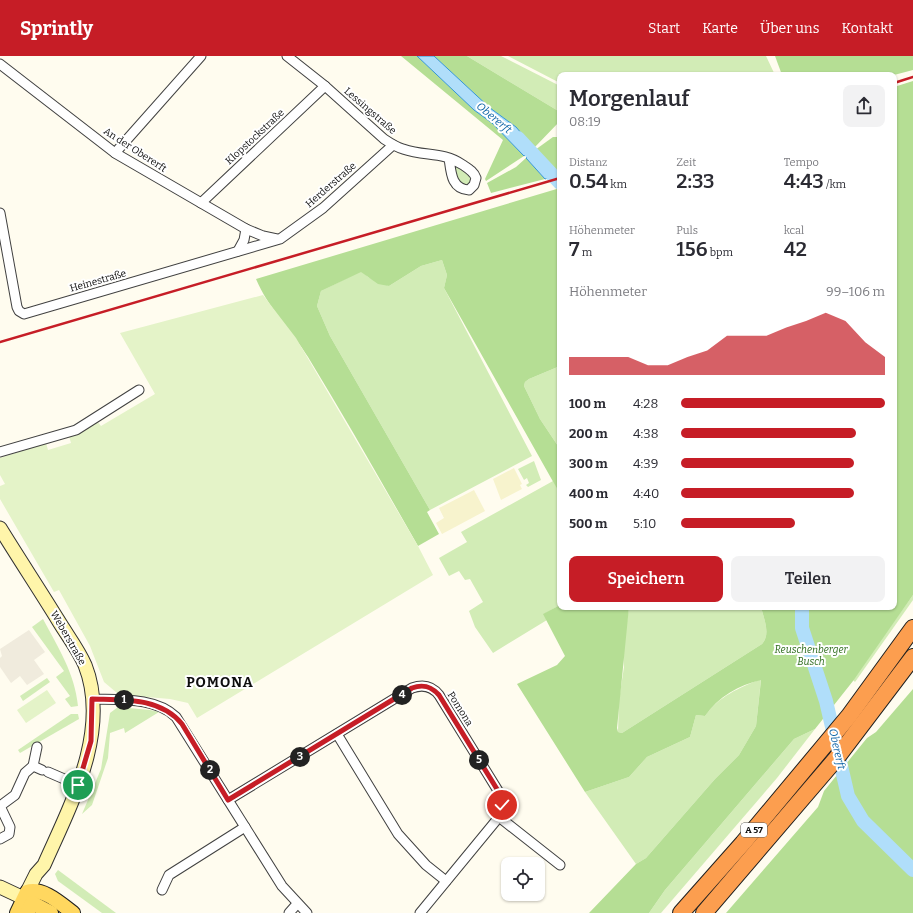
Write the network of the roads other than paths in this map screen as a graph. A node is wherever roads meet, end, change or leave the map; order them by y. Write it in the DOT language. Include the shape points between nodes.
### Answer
graph roads {
  1 [pos="201,56"];
  2 [pos="287,56"];
  3 [pos="0,64"];
  4 [pos="325,86"];
  5 [pos="393,145"];
  6 [pos="115,153"];
  7 [pos="450,158"];
  8 [pos="201,203"];
  9 [pos="0,213"];
  10 [pos="246,229"];
  11 [pos="280,239"];
  12 [pos="238,251"];
  13 [pos="139,390"];
  14 [pos="0,452"];
  15 [pos="0,528"];
  16 [pos="913,628"];
  17 [pos="913,657"];
  18 [pos="92,699"];
  19 [pos="337,734"];
  20 [pos="37,747"];
  21 [pos="41,769"];
  22 [pos="78,785"];
  23 [pos="228,800"];
  24 [pos="0,806"];
  25 [pos="499,817"];
  26 [pos="245,827"];
  27 [pos="0,839"];
  28 [pos="560,865"];
  29 [pos="446,881"];
  30 [pos="0,887"];
  31 [pos="162,890"];
  32 [pos="30,899"];
  33 [pos="297,904"];
  34 [pos="17,913"];
  35 [pos="51,913"];
  36 [pos="73,913"];
  37 [pos="289,913"];
  38 [pos="307,913"];
  39 [pos="420,913"];
  40 [pos="681,913"];
  41 [pos="704,913"];
  1 -- 6 [label="street"];
  2 -- 4 [label="street, Lessingstraße"];
  3 -- 6 [label="street, An der Obererft"];
  4 -- 5 [label="street, Lessingstraße"];
  4 -- 8 [label="street, Klopstockstraße"];
  5 -- 7 [label="street, Lessingstraße"];
  5 -- 11 [label="street, Herderstraße" via="323,208"];
  6 -- 8 [label="street, An der Obererft"];
  8 -- 10 [label="street, An der Obererft"];
  9 -- 12 [label="street, Heinestraße" via="17,307 24,314"];
  10 -- 11 [label="street, An der Obererft"];
  10 -- 12 [label="street"];
  11 -- 12 [label="street, Heinestraße"];
  13 -- 14 [label="street" via="76,430"];
  15 -- 18 [label="main road, Weberstraße" via="79,653 88,677"];
  16 -- 40 [label="highway, A 57" via="849,716"];
  17 -- 41 [label="highway, A 57" via="835,760"];
  18 -- 22 [label="main road, Weberstraße" via="91,741"];
  18 -- 23 [label="street" via="150,704 172,713 182,724"];
  19 -- 23 [label="street, Pomona"];
  19 -- 25 [label="street, Pomona" via="412,688 421,685 429,687 439,695 500,794 502,805"];
  19 -- 29 [label="street" via="398,834 413,852"];
  20 -- 21 [label="street"];
  21 -- 22 [label="street"];
  21 -- 24 [label="street" via="25,773 15,795"];
  22 -- 32 [label="main road, Weberstraße" via="44,865 44,877"];
  23 -- 26 [label="street"];
  24 -- 27 [label="street" via="10,827 8,834"];
  25 -- 28 [label="street"];
  25 -- 29 [label="street"];
  26 -- 31 [label="street" via="169,875"];
  26 -- 33 [label="street" via="282,886"];
  29 -- 39 [label="street"];
  30 -- 32 [label="main road"];
  32 -- 34 [label="main road"];
  32 -- 35 [label="main road"];
  32 -- 36 [label="main road" via="56,900"];
  33 -- 37 [label="street"];
  33 -- 38 [label="street"];
}
